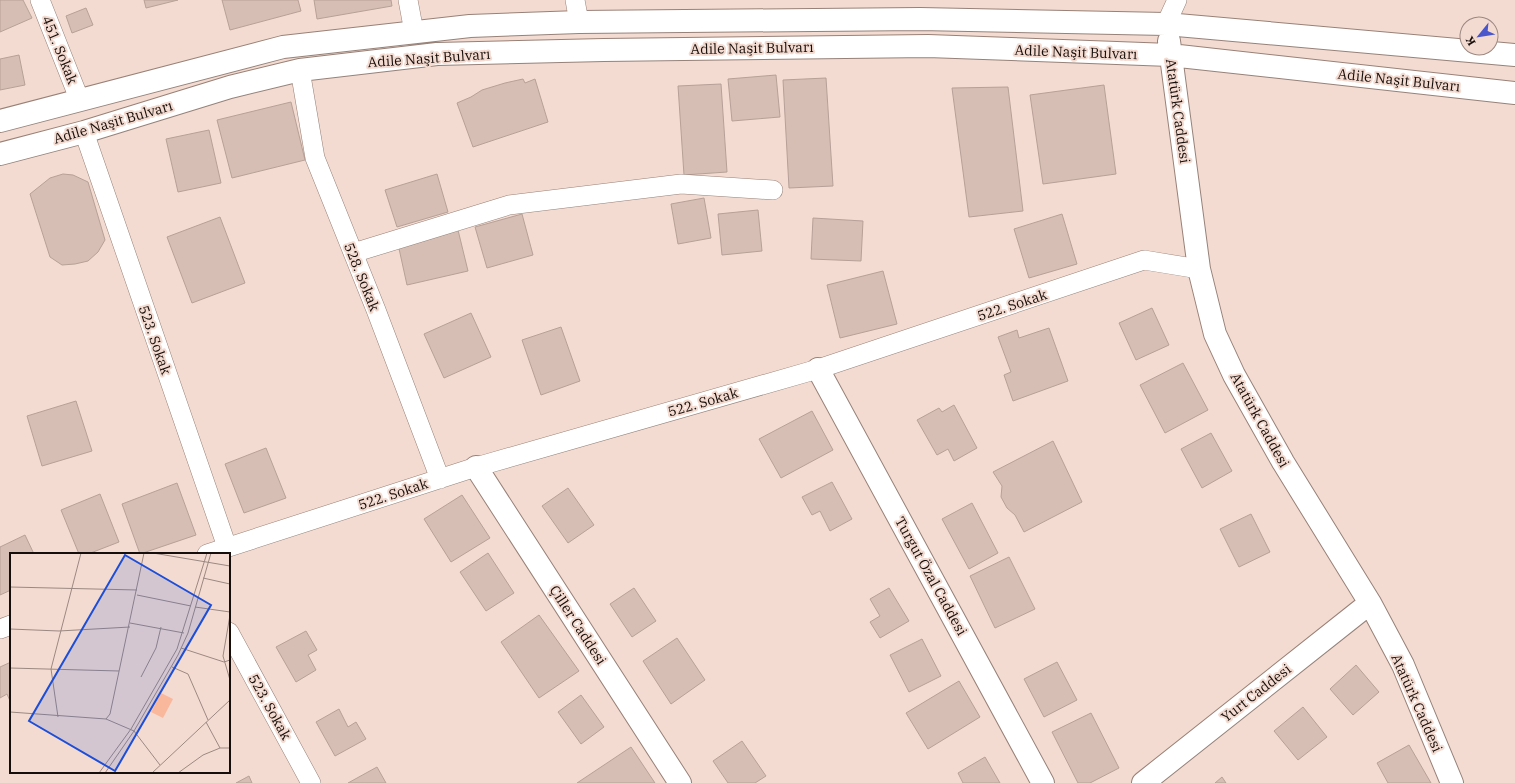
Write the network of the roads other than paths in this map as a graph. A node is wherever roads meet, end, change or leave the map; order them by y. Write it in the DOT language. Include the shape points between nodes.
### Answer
graph roads {
  1 [pos="40,0"];
  2 [pos="408,0"];
  3 [pos="575,0"];
  4 [pos="1177,0"];
  5 [pos="579,22"];
  6 [pos="1166,24"];
  7 [pos="414,32"];
  8 [pos="1170,55"];
  9 [pos="1515,55"];
  10 [pos="300,70"];
  11 [pos="1515,93"];
  12 [pos="80,101"];
  13 [pos="0,121"];
  14 [pos="84,132"];
  15 [pos="0,154"];
  16 [pos="773,190"];
  17 [pos="353,253"];
  18 [pos="1199,269"];
  19 [pos="818,369"];
  20 [pos="476,467"];
  21 [pos="440,479"];
  22 [pos="227,547"];
  23 [pos="210,553"];
  24 [pos="1370,604"];
  25 [pos="10,625"];
  26 [pos="0,629"];
  27 [pos="230,634"];
  28 [pos="311,783"];
  29 [pos="680,783"];
  30 [pos="1043,783"];
  31 [pos="1143,783"];
  32 [pos="1452,783"];
  1 -- 12 [label="street, 451. Sokak"];
  2 -- 7 [label="street"];
  3 -- 5 [label="street"];
  4 -- 6 [label="street"];
  5 -- 6 [label="main road, Adile Naşit Bulvarı" via="920,19"];
  5 -- 7 [label="main road, Adile Naşit Bulvarı" via="470,26"];
  6 -- 8 [label="main road, Atatürk Caddesi"];
  6 -- 9 [label="main road, Adile Naşit Bulvarı"];
  7 -- 12 [label="main road, Adile Naşit Bulvarı" via="283,47"];
  8 -- 10 [label="main road, Adile Naşit Bulvarı" via="928,46 604,50 437,54"];
  8 -- 11 [label="main road, Adile Naşit Bulvarı"];
  8 -- 18 [label="main road, Atatürk Caddesi"];
  10 -- 14 [label="main road, Adile Naşit Bulvarı" via="230,87"];
  10 -- 17 [label="street, 528. Sokak" via="315,158"];
  12 -- 13 [label="main road, Adile Naşit Bulvarı"];
  14 -- 15 [label="main road, Adile Naşit Bulvarı"];
  14 -- 22 [label="street, 523. Sokak"];
  16 -- 17 [label="street" via="681,184 508,205"];
  17 -- 21 [label="street, 528. Sokak"];
  18 -- 19 [label="street, 522. Sokak" via="1144,260"];
  18 -- 24 [label="main road, Atatürk Caddesi" via="1215,334 1234,376"];
  19 -- 20 [label="street, 522. Sokak"];
  19 -- 30 [label="main road, Turgut Özal Caddesi"];
  20 -- 21 [label="street, 522. Sokak"];
  20 -- 29 [label="main road, Çiller Caddesi"];
  21 -- 22 [label="street, 522. Sokak"];
  22 -- 23 [label="street, 522. Sokak"];
  24 -- 31 [label="main road, Yurt Caddesi"];
  24 -- 32 [label="main road, Atatürk Caddesi" via="1403,665"];
  25 -- 26 [label="street"];
  27 -- 28 [label="street, 523. Sokak"];
}
